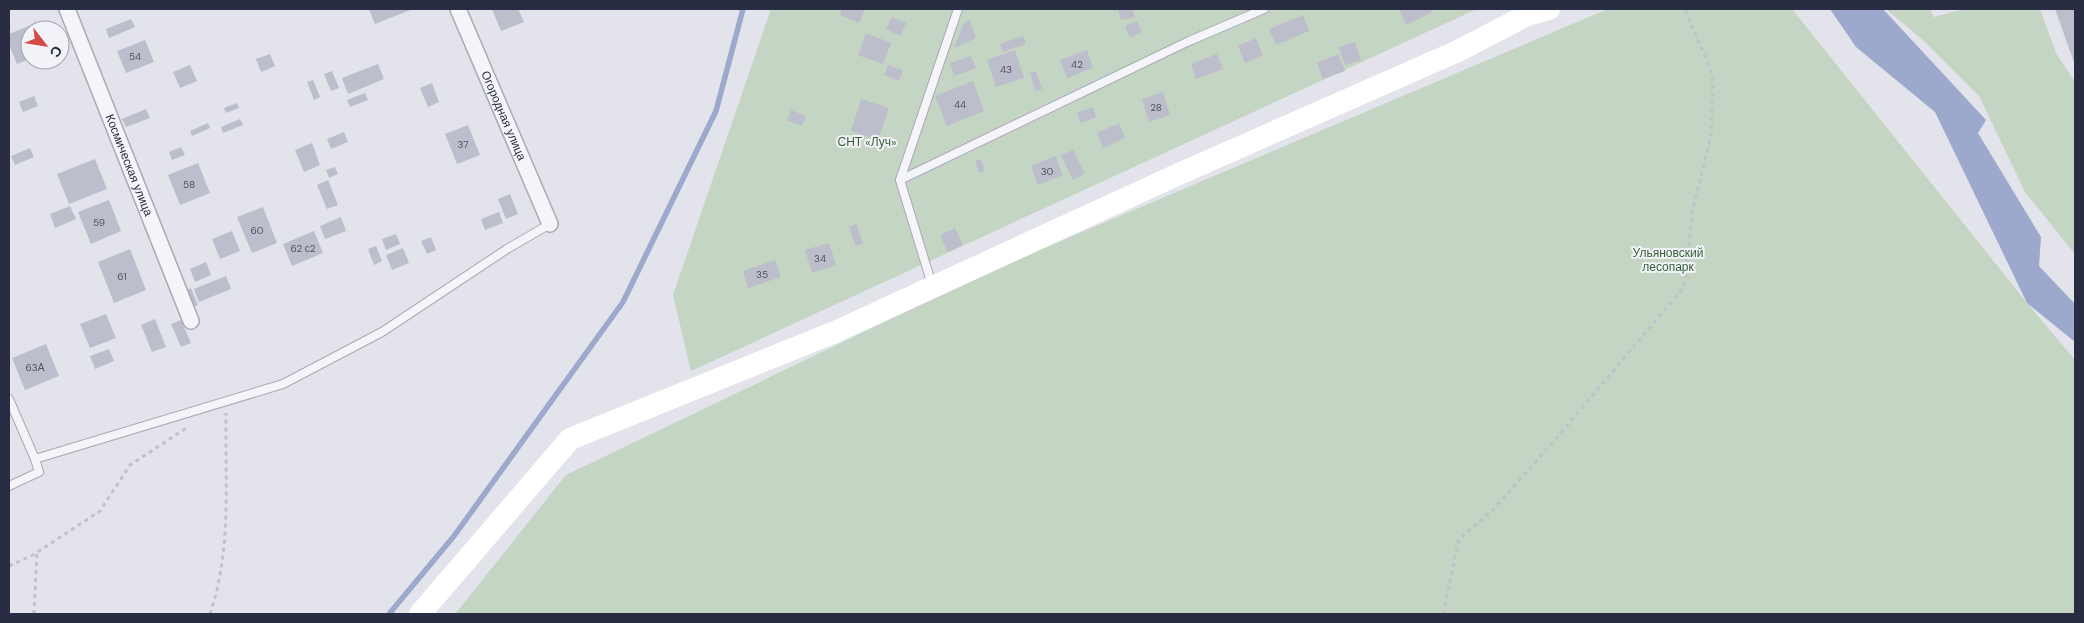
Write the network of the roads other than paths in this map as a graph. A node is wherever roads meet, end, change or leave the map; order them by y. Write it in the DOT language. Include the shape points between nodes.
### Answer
graph roads {
  1 [pos="67,9"];
  2 [pos="458,9"];
  3 [pos="958,9"];
  4 [pos="1264,9"];
  5 [pos="1549,9"];
  6 [pos="1524,12"];
  7 [pos="900,180"];
  8 [pos="550,224"];
  9 [pos="933,288"];
  10 [pos="192,321"];
  11 [pos="9,399"];
  12 [pos="35,459"];
  13 [pos="9,486"];
  14 [pos="420,614"];
  1 -- 10 [label="street, Космическая улица"];
  2 -- 8 [label="street, Огородная улица"];
  3 -- 7 [label="lane"];
  4 -- 7 [label="lane" via="1187,42"];
  5 -- 6 [label="street"];
  6 -- 9 [label="street" via="1458,51 1181,172"];
  7 -- 9 [label="lane"];
  8 -- 12 [label="lane" via="382,332 283,384"];
  9 -- 14 [label="street" via="835,332 570,439"];
  11 -- 12 [label="lane"];
  12 -- 13 [label="lane" via="39,472"];
}
